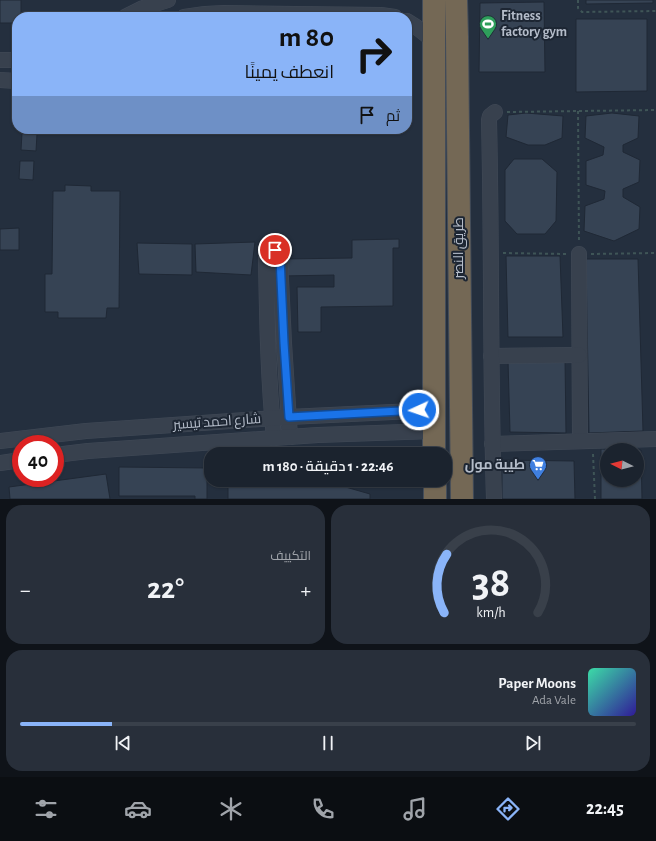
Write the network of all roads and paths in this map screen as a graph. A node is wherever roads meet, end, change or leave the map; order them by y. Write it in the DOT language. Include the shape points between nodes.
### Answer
graph roads {
  1 [pos="168,0"];
  2 [pos="434,0"];
  3 [pos="578,0"];
  4 [pos="461,2"];
  5 [pos="656,11"];
  6 [pos="135,12"];
  7 [pos="412,24"];
  8 [pos="434,42"];
  9 [pos="0,60"];
  10 [pos="12,60"];
  11 [pos="0,80"];
  12 [pos="12,81"];
  13 [pos="656,110"];
  14 [pos="578,111"];
  15 [pos="495,112"];
  16 [pos="491,253"];
  17 [pos="656,253"];
  18 [pos="579,254"];
  19 [pos="283,310"];
  20 [pos="267,311"];
  21 [pos="284,343"];
  22 [pos="268,344"];
  23 [pos="579,355"];
  24 [pos="491,356"];
  25 [pos="317,416"];
  26 [pos="289,417"];
  27 [pos="272,418"];
  28 [pos="434,420"];
  29 [pos="86,431"];
  30 [pos="318,435"];
  31 [pos="290,437"];
  32 [pos="274,438"];
  33 [pos="656,439"];
  34 [pos="0,441"];
  35 [pos="586,441"];
  36 [pos="492,444"];
  37 [pos="434,447"];
  38 [pos="88,452"];
  39 [pos="64,454"];
  40 [pos="12,461"];
  41 [pos="0,463"];
  42 [pos="435,487"];
  43 [pos="435,499"];
  44 [pos="462,499"];
  45 [pos="494,499"];
  46 [pos="595,499"];
  1 -- 6 [label="street"];
  2 -- 8 [label="highway, طريق النصر"];
  3 -- 5 [label="path" via="578,8 582,12"];
  4 -- 44 [label="highway, طريق النصر" via="458,37"];
  7 -- 8 [label="street"];
  8 -- 28 [label="highway, طريق النصر"];
  9 -- 10 [label="street"];
  11 -- 12 [label="street"];
  13 -- 14 [label="path"];
  14 -- 15 [label="path"];
  14 -- 18 [label="path"];
  15 -- 16 [label="street" via="489,120"];
  16 -- 18 [label="path"];
  16 -- 24 [label="street"];
  17 -- 18 [label="path"];
  18 -- 23 [label="street"];
  19 -- 20 [label="street"];
  19 -- 20 [label="street" via="279,254 271,250 266,258"];
  19 -- 21 [label="street"];
  20 -- 22 [label="street"];
  21 -- 22 [label="street"];
  21 -- 26 [label="street"];
  22 -- 27 [label="street"];
  23 -- 24 [label="street"];
  23 -- 35 [label="street"];
  24 -- 36 [label="street"];
  25 -- 26 [label="street, شارع احمد تيسير"];
  25 -- 28 [label="street, شارع احمد تيسير"];
  25 -- 30 [label="street"];
  26 -- 27 [label="street, شارع احمد تيسير"];
  26 -- 31 [label="street"];
  27 -- 29 [label="street, شارع احمد تيسير"];
  27 -- 32 [label="street"];
  28 -- 30 [label="street, شارع احمد تيسير"];
  28 -- 37 [label="highway, طريق النصر"];
  29 -- 34 [label="street, شارع احمد تيسير"];
  29 -- 38 [label="street"];
  30 -- 31 [label="street, شارع احمد تيسير"];
  31 -- 32 [label="street, شارع احمد تيسير"];
  32 -- 38 [label="street, شارع احمد تيسير"];
  33 -- 35 [label="street"];
  35 -- 36 [label="street"];
  35 -- 46 [label="path"];
  36 -- 45 [label="street"];
  38 -- 39 [label="street, شارع احمد تيسير"];
  40 -- 41 [label="street"];
  42 -- 43 [label="highway"];
}
